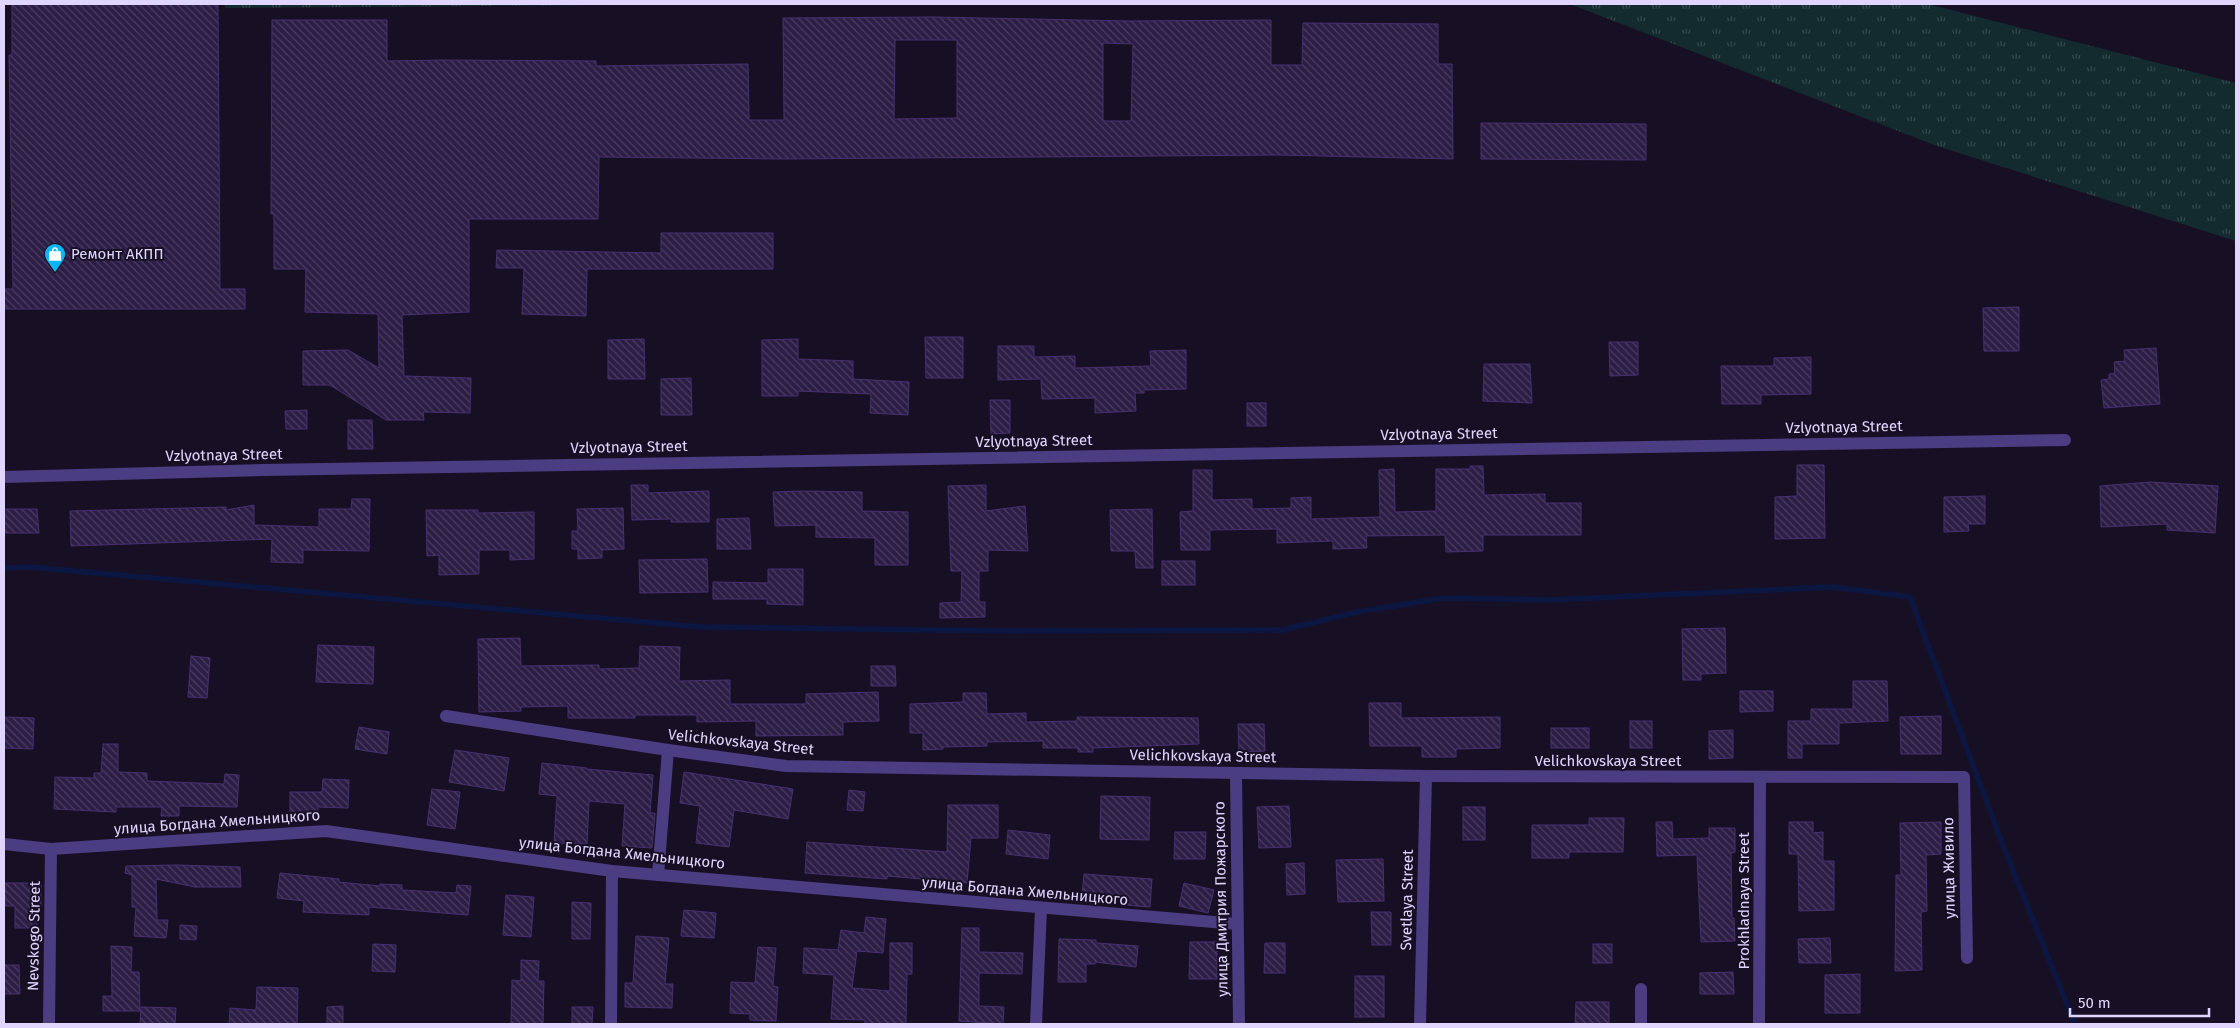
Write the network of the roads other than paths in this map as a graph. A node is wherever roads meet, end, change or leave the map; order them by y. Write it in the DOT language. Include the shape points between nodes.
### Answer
graph roads {
  1 [pos="2065,440"];
  2 [pos="4,477"];
  3 [pos="446,716"];
  4 [pos="668,750"];
  5 [pos="1236,773"];
  6 [pos="1426,776"];
  7 [pos="1964,777"];
  8 [pos="1760,778"];
  9 [pos="4,844"];
  10 [pos="51,848"];
  11 [pos="612,871"];
  12 [pos="658,875"];
  13 [pos="1041,909"];
  14 [pos="1237,924"];
  15 [pos="1967,958"];
  16 [pos="1641,989"];
  17 [pos="49,1024"];
  18 [pos="611,1024"];
  19 [pos="1036,1024"];
  20 [pos="1239,1024"];
  21 [pos="1420,1024"];
  22 [pos="1641,1024"];
  23 [pos="1759,1024"];
  1 -- 2 [label="street, Vzlyotnaya Street"];
  3 -- 4 [label="street, Velichkovskaya Street"];
  4 -- 5 [label="street, Velichkovskaya Street" via="786,766"];
  4 -- 12 [label="street"];
  5 -- 6 [label="street, Velichkovskaya Street"];
  5 -- 14 [label="street, улица Дмитрия Пожарского"];
  6 -- 8 [label="street, Velichkovskaya Street"];
  6 -- 21 [label="street, Svetlaya Street"];
  7 -- 8 [label="street, Velichkovskaya Street"];
  7 -- 15 [label="street, улица Живило"];
  8 -- 23 [label="street, Prokhladnaya Street"];
  9 -- 10 [label="street, улица Богдана Хмельницкого"];
  10 -- 11 [label="street, улица Богдана Хмельницкого" via="326,831"];
  10 -- 17 [label="street, Nevskogo Street"];
  11 -- 12 [label="street, улица Богдана Хмельницкого"];
  11 -- 18 [label="street"];
  12 -- 13 [label="street, улица Богдана Хмельницкого"];
  13 -- 14 [label="street, улица Богдана Хмельницкого"];
  13 -- 19 [label="street"];
  14 -- 20 [label="street, улица Дмитрия Пожарского"];
  16 -- 22 [label="street"];
}
